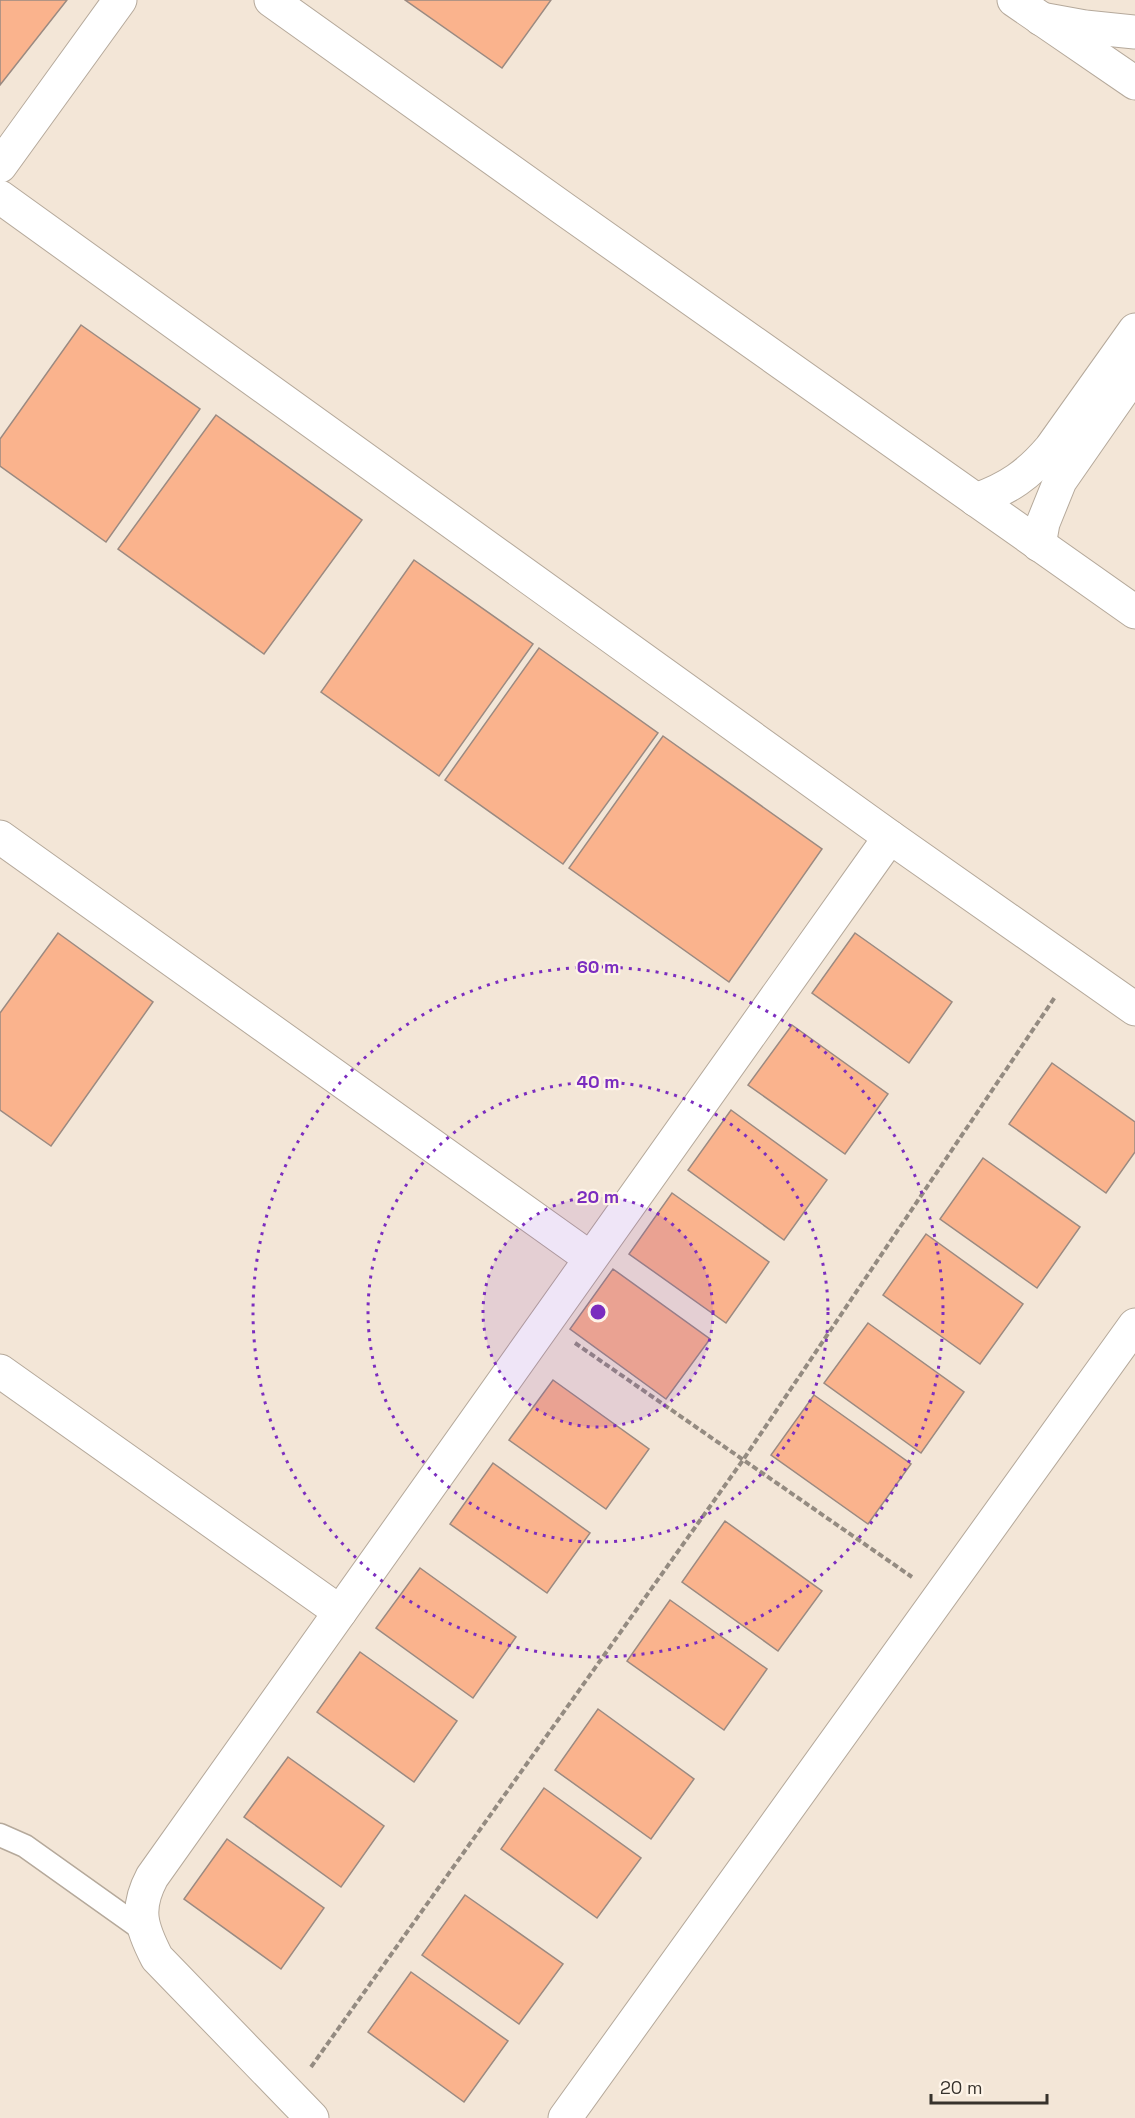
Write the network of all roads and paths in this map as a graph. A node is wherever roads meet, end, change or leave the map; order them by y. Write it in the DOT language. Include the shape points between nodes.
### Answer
graph roads {
  1 [pos="120,0"];
  2 [pos="271,0"];
  3 [pos="1014,0"];
  4 [pos="1041,19"];
  5 [pos="1135,32"];
  6 [pos="1135,83"];
  7 [pos="0,166"];
  8 [pos="0,197"];
  9 [pos="1135,330"];
  10 [pos="1135,373"];
  11 [pos="975,500"];
  12 [pos="1039,545"];
  13 [pos="1135,612"];
  14 [pos="0,837"];
  15 [pos="890,837"];
  16 [pos="1075,967"];
  17 [pos="1135,1009"];
  18 [pos="590,1258"];
  19 [pos="545,1322"];
  20 [pos="1135,1325"];
  21 [pos="0,1371"];
  22 [pos="743,1460"];
  23 [pos="941,1597"];
  24 [pos="340,1612"];
  25 [pos="0,1835"];
  26 [pos="143,1930"];
  27 [pos="302,2106"];
  28 [pos="565,2118"];
  1 -- 7 [label="street"];
  2 -- 11 [label="street"];
  3 -- 4 [label="street"];
  4 -- 5 [label="street"];
  4 -- 6 [label="street"];
  8 -- 15 [label="street"];
  9 -- 11 [label="street" via="1036,466 997,492"];
  10 -- 12 [label="street" via="1060,481 1043,523"];
  11 -- 12 [label="street"];
  12 -- 13 [label="street"];
  14 -- 18 [label="street"];
  15 -- 16 [label="street"];
  15 -- 18 [label="street"];
  16 -- 17 [label="street"];
  16 -- 22 [label="path"];
  18 -- 19 [label="street"];
  19 -- 22 [label="path"];
  19 -- 24 [label="street"];
  20 -- 23 [label="street"];
  21 -- 24 [label="street"];
  22 -- 23 [label="path"];
  22 -- 27 [label="path"];
  23 -- 28 [label="street"];
  24 -- 26 [label="street" via="152,1877 144,1893"];
  25 -- 26 [label="lane" via="25,1846"];
  26 -- 27 [label="street" via="157,1958"];
}
